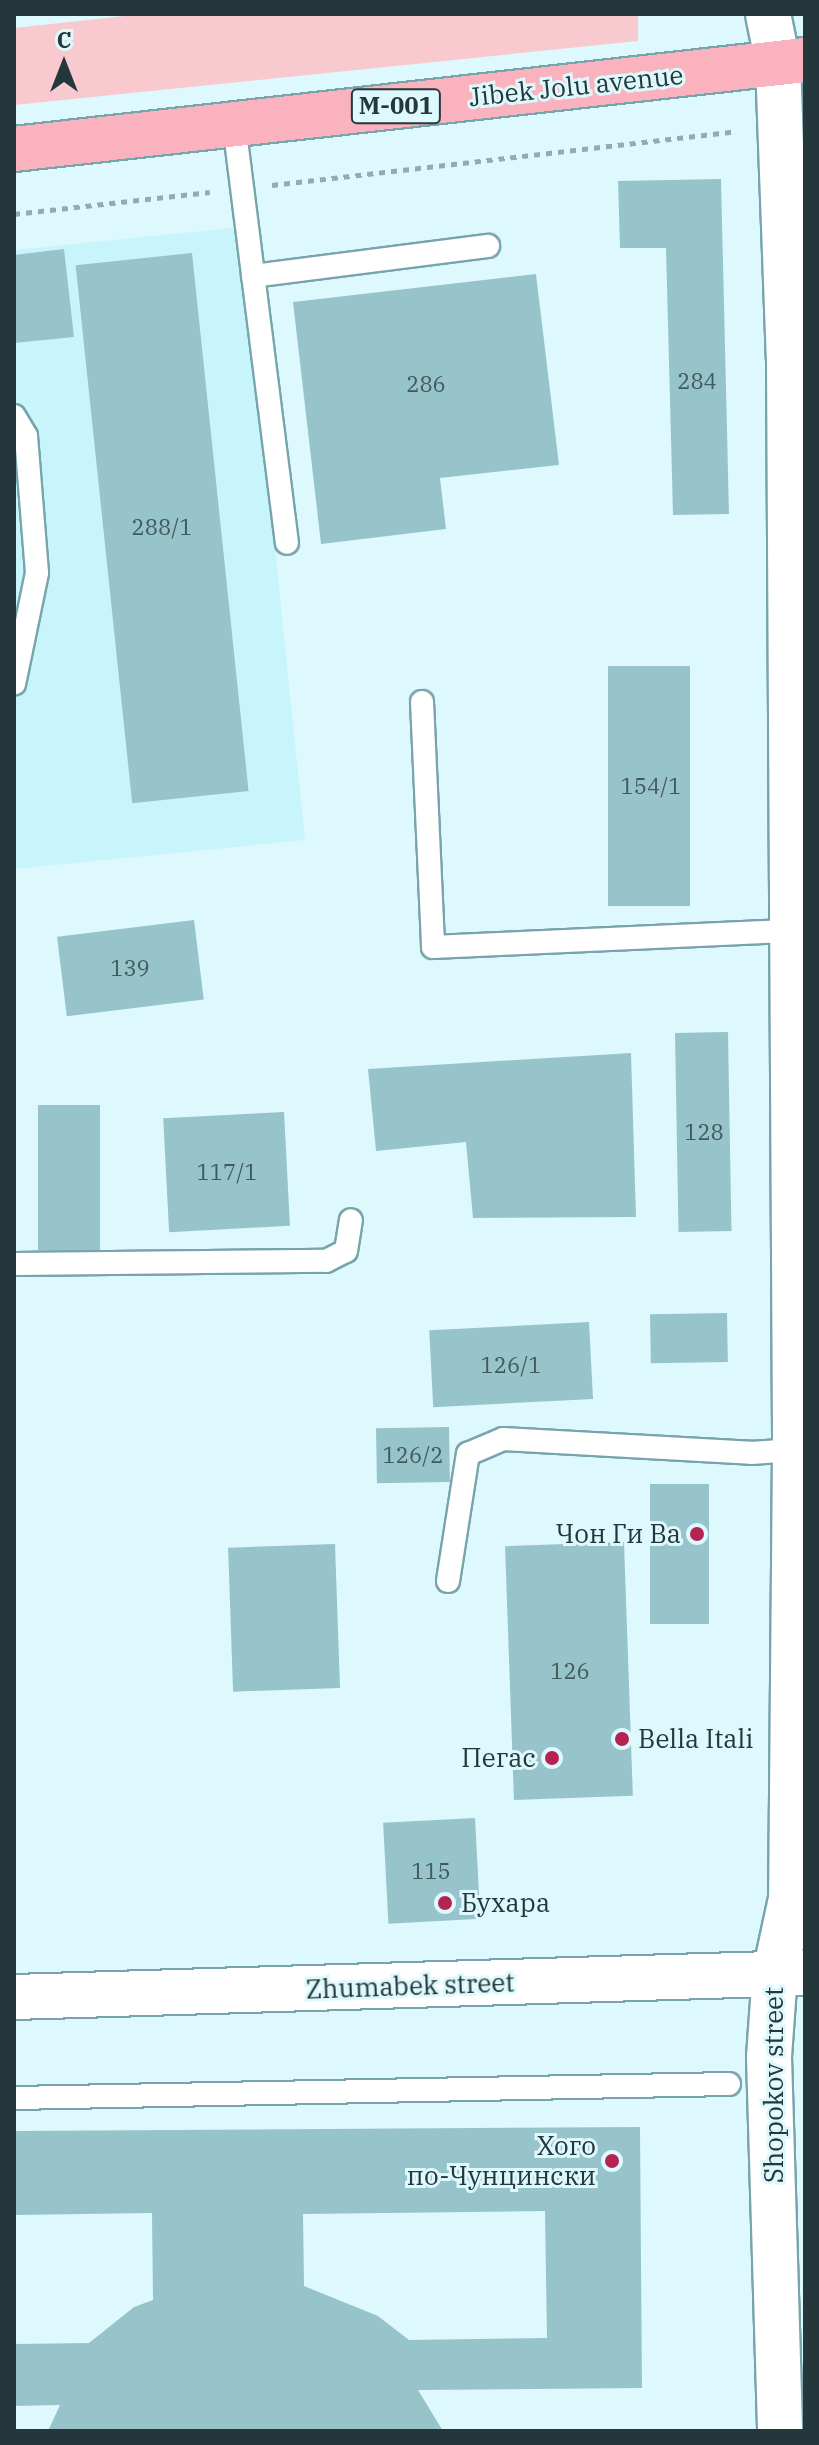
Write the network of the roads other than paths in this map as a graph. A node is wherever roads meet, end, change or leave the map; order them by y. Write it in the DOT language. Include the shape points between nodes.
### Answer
graph roads {
  1 [pos="768,14"];
  2 [pos="792,62"];
  3 [pos="234,124"];
  4 [pos="14,149"];
  5 [pos="488,246"];
  6 [pos="253,276"];
  7 [pos="797,357"];
  8 [pos="14,416"];
  9 [pos="287,543"];
  10 [pos="14,684"];
  11 [pos="422,702"];
  12 [pos="792,931"];
  13 [pos="351,1220"];
  14 [pos="14,1264"];
  15 [pos="795,1450"];
  16 [pos="448,1581"];
  17 [pos="790,1973"];
  18 [pos="14,1997"];
  19 [pos="729,2084"];
  20 [pos="14,2098"];
  21 [pos="780,2431"];
  1 -- 2 [label="street, Shopokov street"];
  2 -- 3 [label="main road, Jibek Jolu avenue / М-001"];
  2 -- 7 [label="street, Shopokov street"];
  3 -- 4 [label="main road, Jibek Jolu avenue / М-001"];
  3 -- 6 [label="lane"];
  5 -- 6 [label="lane"];
  6 -- 9 [label="lane"];
  7 -- 12 [label="street, Shopokov street"];
  8 -- 10 [label="lane" via="26,436 37,573"];
  11 -- 12 [label="lane" via="433,947"];
  12 -- 15 [label="street, Shopokov street"];
  13 -- 14 [label="lane" via="346,1251 326,1261"];
  15 -- 16 [label="lane" via="751,1453 503,1439 468,1454"];
  15 -- 17 [label="street, Shopokov street"];
  17 -- 18 [label="street, Zhumabek street"];
  17 -- 21 [label="street, Shopokov street" via="769,2057"];
  19 -- 20 [label="lane"];
}
